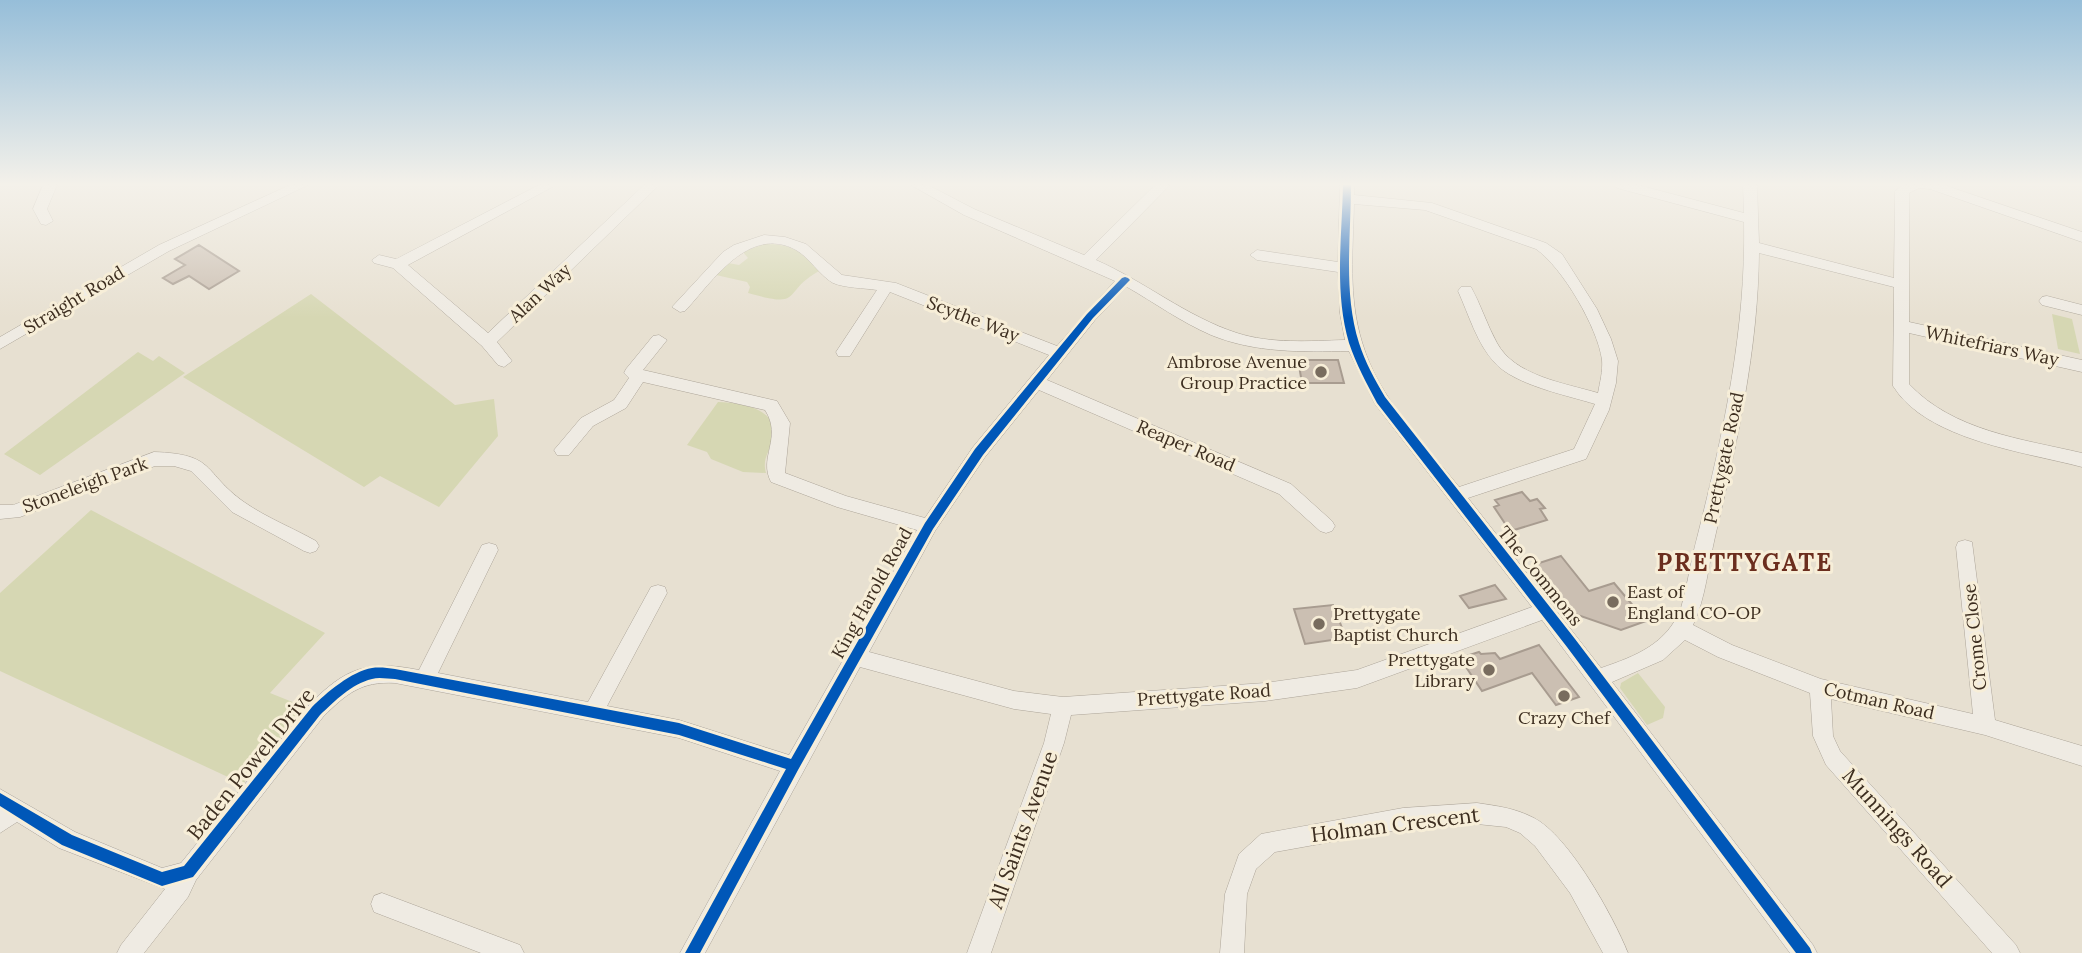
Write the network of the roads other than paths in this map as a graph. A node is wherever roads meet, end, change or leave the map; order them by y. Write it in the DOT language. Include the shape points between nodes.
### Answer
graph roads {
  1 [pos="204,229"];
  2 [pos="464,229"];
  3 [pos="606,229"];
  4 [pos="1006,229"];
  5 [pos="1119,229"];
  6 [pos="1346,229"];
  7 [pos="1497,229"];
  8 [pos="1751,229"];
  9 [pos="1901,229"];
  10 [pos="2060,229"];
  11 [pos="2082,237"];
  12 [pos="1751,246"];
  13 [pos="1257,255"];
  14 [pos="379,260"];
  15 [pos="1087,262"];
  16 [pos="398,264"];
  17 [pos="1345,268"];
  18 [pos="1125,280"];
  19 [pos="1900,284"];
  20 [pos="886,287"];
  21 [pos="1466,291"];
  22 [pos="2047,301"];
  23 [pos="680,307"];
  24 [pos="2082,310"];
  25 [pos="1901,326"];
  26 [pos="659,340"];
  27 [pos="488,342"];
  28 [pos="0,344"];
  29 [pos="1354,345"];
  30 [pos="844,352"];
  31 [pos="1059,353"];
  32 [pos="503,361"];
  33 [pos="2082,366"];
  34 [pos="631,373"];
  35 [pos="1036,382"];
  36 [pos="1602,400"];
  37 [pos="563,450"];
  38 [pos="2082,460"];
  39 [pos="1454,496"];
  40 [pos="0,512"];
  41 [pos="929,526"];
  42 [pos="1326,526"];
  43 [pos="310,546"];
  44 [pos="1965,547"];
  45 [pos="489,550"];
  46 [pos="659,593"];
  47 [pos="1545,611"];
  48 [pos="1682,629"];
  49 [pos="857,657"];
  50 [pos="1597,678"];
  51 [pos="425,679"];
  52 [pos="1820,688"];
  53 [pos="1063,706"];
  54 [pos="593,713"];
  55 [pos="1985,726"];
  56 [pos="2082,756"];
  57 [pos="794,766"];
  58 [pos="5,810"];
  59 [pos="188,872"];
  60 [pos="382,904"];
  61 [pos="129,953"];
  62 [pos="512,953"];
  63 [pos="692,953"];
  64 [pos="979,953"];
  65 [pos="1232,953"];
  66 [pos="1616,953"];
  67 [pos="1805,953"];
  68 [pos="2008,953"];
  1 -- 28 [label="street, Straight Road" via="164,248"];
  2 -- 16 [label="street"];
  3 -- 27 [label="street, Alan Way"];
  4 -- 15 [label="street"];
  5 -- 15 [label="street"];
  6 -- 17 [label="street, The Commons"];
  7 -- 36 [label="street" via="1541,246 1567,270 1609,352"];
  8 -- 12 [label="street, Prettygate Road"];
  9 -- 19 [label="street"];
  10 -- 11 [label="street"];
  12 -- 19 [label="street"];
  12 -- 48 [label="street, Prettygate Road" via="1744,358 1709,528"];
  13 -- 17 [label="street"];
  14 -- 16 [label="street"];
  15 -- 18 [label="street"];
  16 -- 27 [label="street"];
  17 -- 29 [label="street, The Commons"];
  18 -- 29 [label="street" via="1246,341"];
  18 -- 31 [label="street, King Harold Road"];
  19 -- 25 [label="street"];
  20 -- 23 [label="street, Scythe Way" via="838,279 801,247 764,240 728,254"];
  20 -- 30 [label="street"];
  20 -- 31 [label="street, Scythe Way"];
  21 -- 36 [label="street" via="1504,363"];
  22 -- 24 [label="street"];
  25 -- 33 [label="street, Whitefriars Way"];
  25 -- 38 [label="street" via="1901,386 1927,412 1950,424"];
  26 -- 34 [label="street"];
  27 -- 32 [label="street"];
  29 -- 39 [label="street, The Commons" via="1381,400"];
  31 -- 35 [label="street, King Harold Road"];
  34 -- 37 [label="street" via="620,404 587,422"];
  34 -- 41 [label="street" via="771,405 782,423 777,477 843,502"];
  35 -- 41 [label="street, King Harold Road" via="979,452"];
  35 -- 42 [label="street, Reaper Road" via="1285,489"];
  36 -- 39 [label="street" via="1580,454"];
  39 -- 47 [label="street, The Commons"];
  40 -- 43 [label="street, Stoneleigh Park" via="14,512 154,459 178,458 196,463 237,506"];
  41 -- 49 [label="street, King Harold Road"];
  44 -- 55 [label="street, Crome Close"];
  45 -- 51 [label="street"];
  46 -- 54 [label="street"];
  47 -- 50 [label="street, The Commons"];
  47 -- 53 [label="street, Prettygate Road" via="1357,679 1265,692"];
  48 -- 50 [label="street" via="1670,643 1638,663"];
  48 -- 52 [label="street, Cotman Road"];
  49 -- 53 [label="street, Prettygate Road" via="1014,700"];
  49 -- 57 [label="street, King Harold Road"];
  50 -- 67 [label="street, The Commons"];
  51 -- 54 [label="street, Baden Powell Drive"];
  51 -- 59 [label="street, Baden Powell Drive" via="372,673 333,694"];
  52 -- 55 [label="street, Cotman Road"];
  52 -- 68 [label="street, Munnings Road" via="1823,736 1833,758"];
  53 -- 64 [label="street, All Saints Avenue" via="1054,744"];
  54 -- 57 [label="street, Baden Powell Drive" via="679,729"];
  55 -- 56 [label="street, Cotman Road"];
  57 -- 63 [label="street, King Harold Road"];
  58 -- 59 [label="street" via="162,879"];
  59 -- 61 [label="street, Baden Powell Drive" via="180,889"];
  60 -- 62 [label="street"];
  65 -- 66 [label="street, Holman Crescent" via="1236,894 1247,862 1269,842 1461,812 1497,814 1525,824 1554,849"];
}
